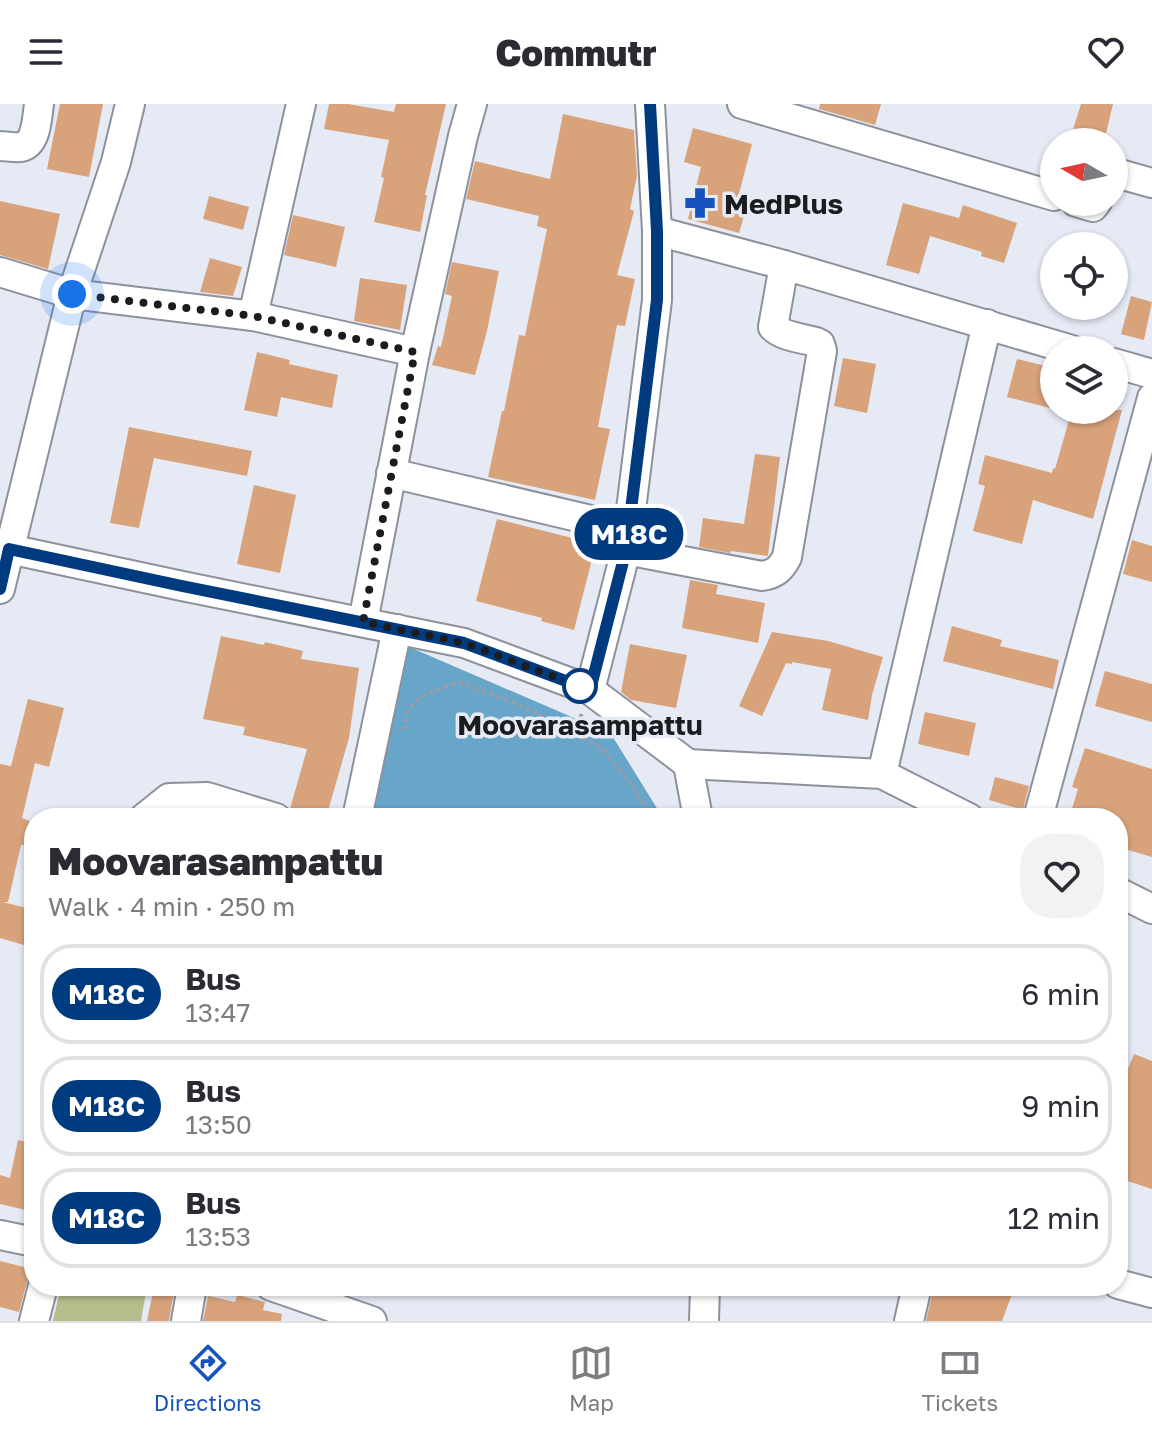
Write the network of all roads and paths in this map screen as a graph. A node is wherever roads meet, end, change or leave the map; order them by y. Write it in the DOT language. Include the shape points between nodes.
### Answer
graph roads {
  1 [pos="39,104"];
  2 [pos="130,104"];
  3 [pos="301,104"];
  4 [pos="472,104"];
  5 [pos="650,104"];
  6 [pos="742,104"];
  7 [pos="0,146"];
  8 [pos="1128,176"];
  9 [pos="1152,183"];
  10 [pos="1040,192"];
  11 [pos="657,231"];
  12 [pos="784,265"];
  13 [pos="0,272"];
  14 [pos="72,294"];
  15 [pos="253,316"];
  16 [pos="987,324"];
  17 [pos="1040,340"];
  18 [pos="415,352"];
  19 [pos="1128,367"];
  20 [pos="1152,374"];
  21 [pos="1152,398"];
  22 [pos="391,473"];
  23 [pos="628,539"];
  24 [pos="3,573"];
  25 [pos="363,622"];
  26 [pos="397,629"];
  27 [pos="590,690"];
  28 [pos="403,735"];
  29 [pos="688,764"];
  30 [pos="882,774"];
  31 [pos="156,808"];
  32 [pos="243,808"];
  33 [pos="359,808"];
  34 [pos="646,808"];
  35 [pos="696,808"];
  36 [pos="949,808"];
  37 [pos="1041,808"];
  38 [pos="1128,897"];
  39 [pos="1152,909"];
  40 [pos="0,1235"];
  41 [pos="24,1240"];
  42 [pos="1128,1287"];
  43 [pos="1152,1293"];
  44 [pos="40,1296"];
  45 [pos="190,1296"];
  46 [pos="301,1296"];
  47 [pos="705,1296"];
  48 [pos="915,1296"];
  49 [pos="34,1321"];
  50 [pos="186,1321"];
  51 [pos="372,1321"];
  52 [pos="704,1321"];
  53 [pos="909,1321"];
  1 -- 7 [label="street" via="29,143"];
  2 -- 14 [label="street"];
  3 -- 15 [label="street"];
  4 -- 18 [label="street"];
  5 -- 11 [label="street"];
  6 -- 10 [label="street"];
  8 -- 9 [label="street"];
  11 -- 12 [label="street"];
  11 -- 23 [label="street" via="657,300"];
  12 -- 16 [label="street"];
  12 -- 23 [label="street" via="773,327 816,342 822,351 782,567 762,576"];
  13 -- 14 [label="street"];
  14 -- 15 [label="street"];
  14 -- 24 [label="street"];
  15 -- 18 [label="street"];
  16 -- 17 [label="street"];
  16 -- 30 [label="street"];
  18 -- 22 [label="street"];
  19 -- 20 [label="street"];
  21 -- 37 [label="street"];
  22 -- 23 [label="street"];
  22 -- 25 [label="street"];
  23 -- 27 [label="street"];
  24 -- 25 [label="street" via="182,586"];
  25 -- 26 [label="street"];
  26 -- 27 [label="street" via="464,643"];
  26 -- 33 [label="street"];
  27 -- 29 [label="street"];
  28 -- 34 [label="path" via="409,708 425,694 459,682 520,705 603,749"];
  29 -- 30 [label="street"];
  29 -- 35 [label="street"];
  30 -- 36 [label="street"];
  31 -- 32 [label="street" via="169,798 207,797"];
  38 -- 39 [label="street"];
  40 -- 41 [label="street"];
  42 -- 43 [label="street"];
  44 -- 49 [label="street"];
  45 -- 50 [label="street"];
  46 -- 51 [label="street"];
  47 -- 52 [label="street"];
  48 -- 53 [label="street"];
}
